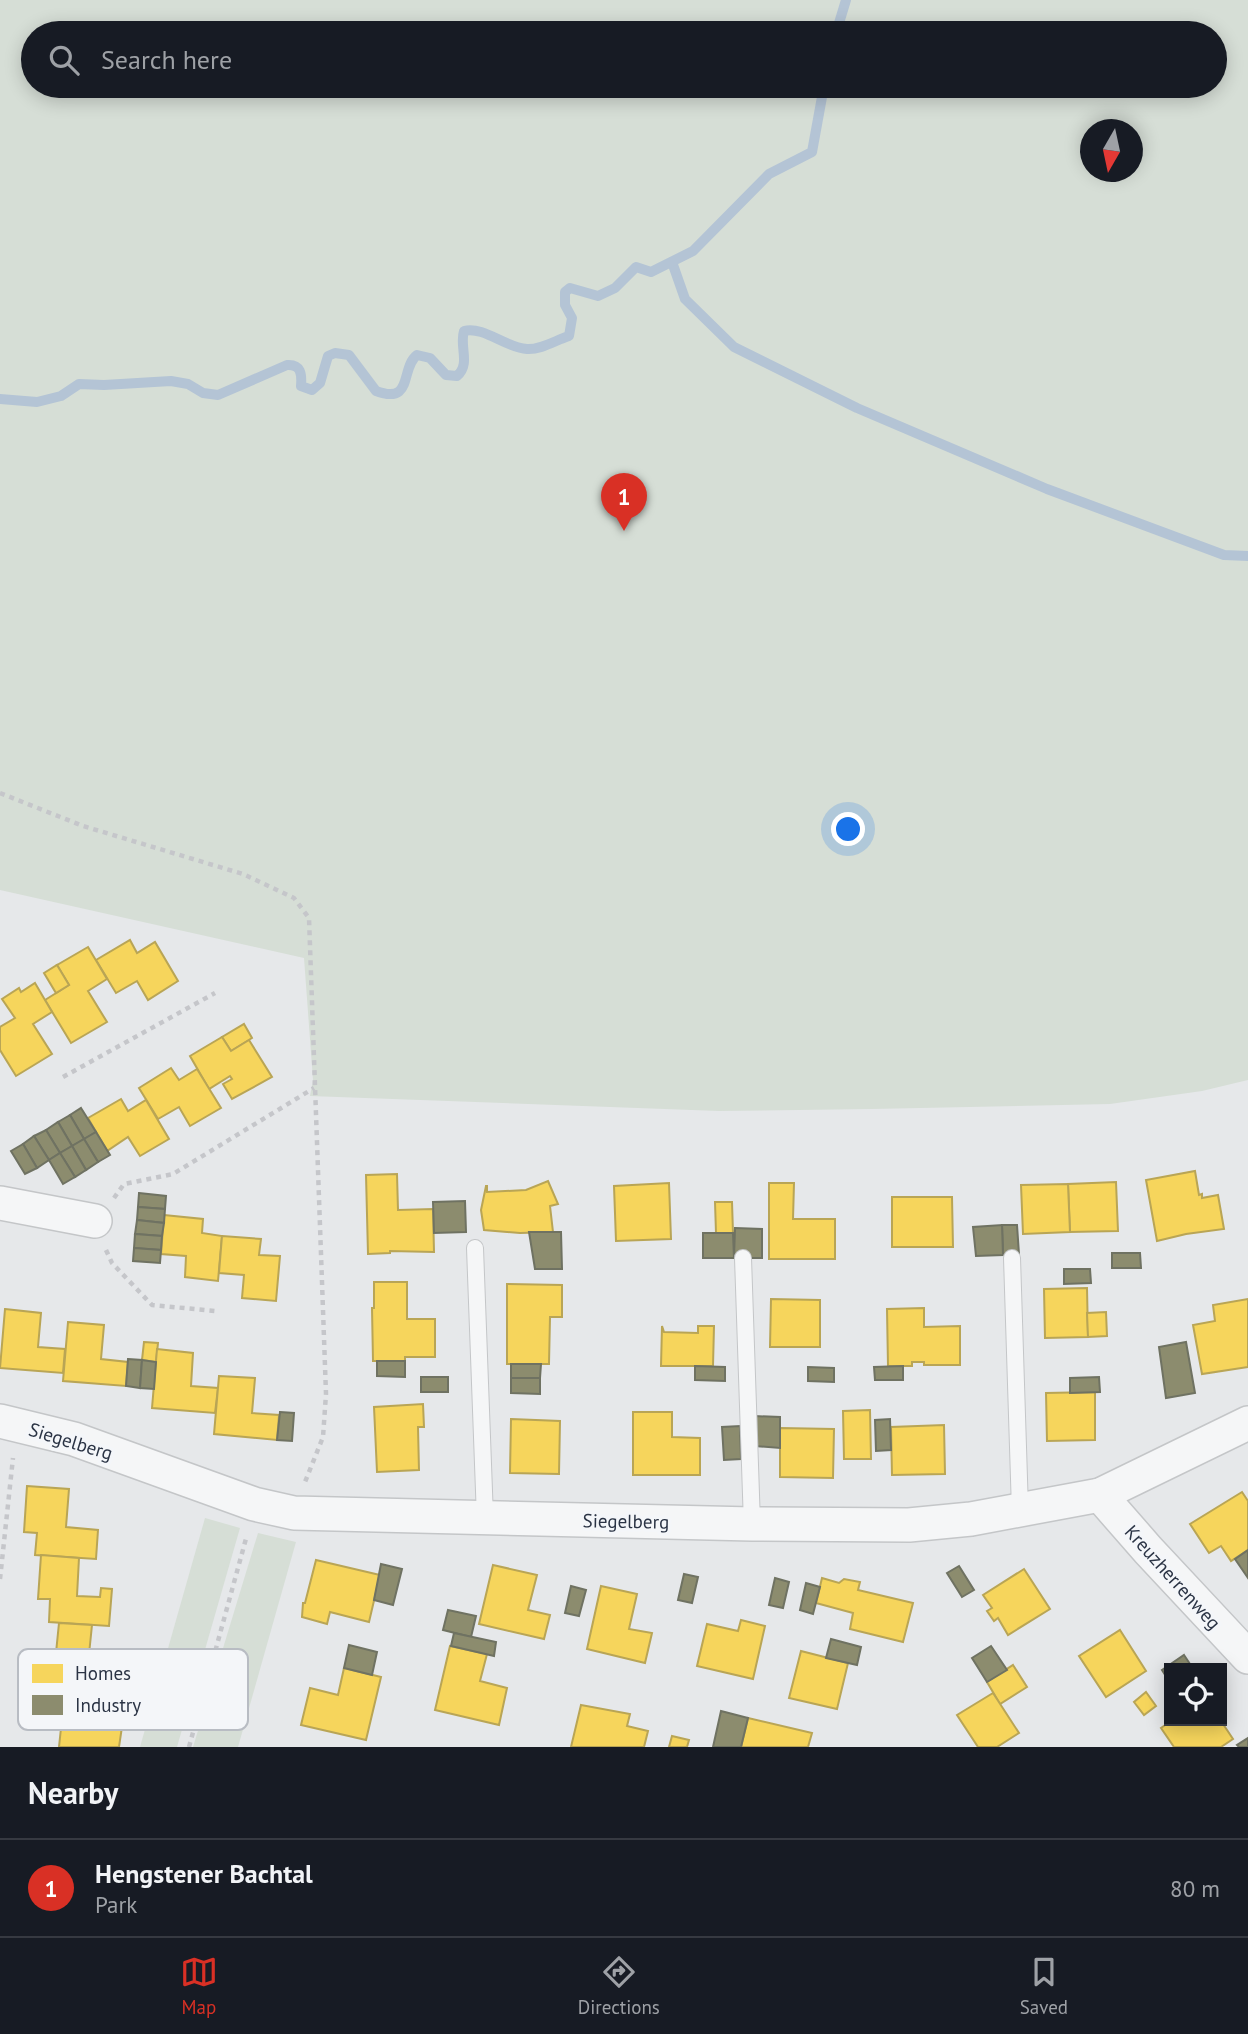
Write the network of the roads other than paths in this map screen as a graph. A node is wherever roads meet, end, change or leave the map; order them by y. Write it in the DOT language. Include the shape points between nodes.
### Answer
graph roads {
  1 [pos="0,1203"];
  2 [pos="94,1221"];
  3 [pos="475,1248"];
  4 [pos="743,1258"];
  5 [pos="1012,1258"];
  6 [pos="0,1421"];
  7 [pos="1248,1423"];
  8 [pos="1100,1495"];
  9 [pos="1020,1510"];
  10 [pos="485,1518"];
  11 [pos="752,1524"];
  12 [pos="1248,1657"];
  1 -- 2 [label="street"];
  3 -- 10 [label="lane"];
  4 -- 11 [label="lane"];
  5 -- 9 [label="lane"];
  6 -- 10 [label="street, Siegelberg" via="74,1439 254,1504 293,1513"];
  7 -- 8 [label="street, Siegelberg"];
  8 -- 9 [label="street, Siegelberg"];
  8 -- 12 [label="street, Kreuzherrenweg"];
  9 -- 11 [label="street, Siegelberg" via="909,1525"];
  10 -- 11 [label="street, Siegelberg"];
}
